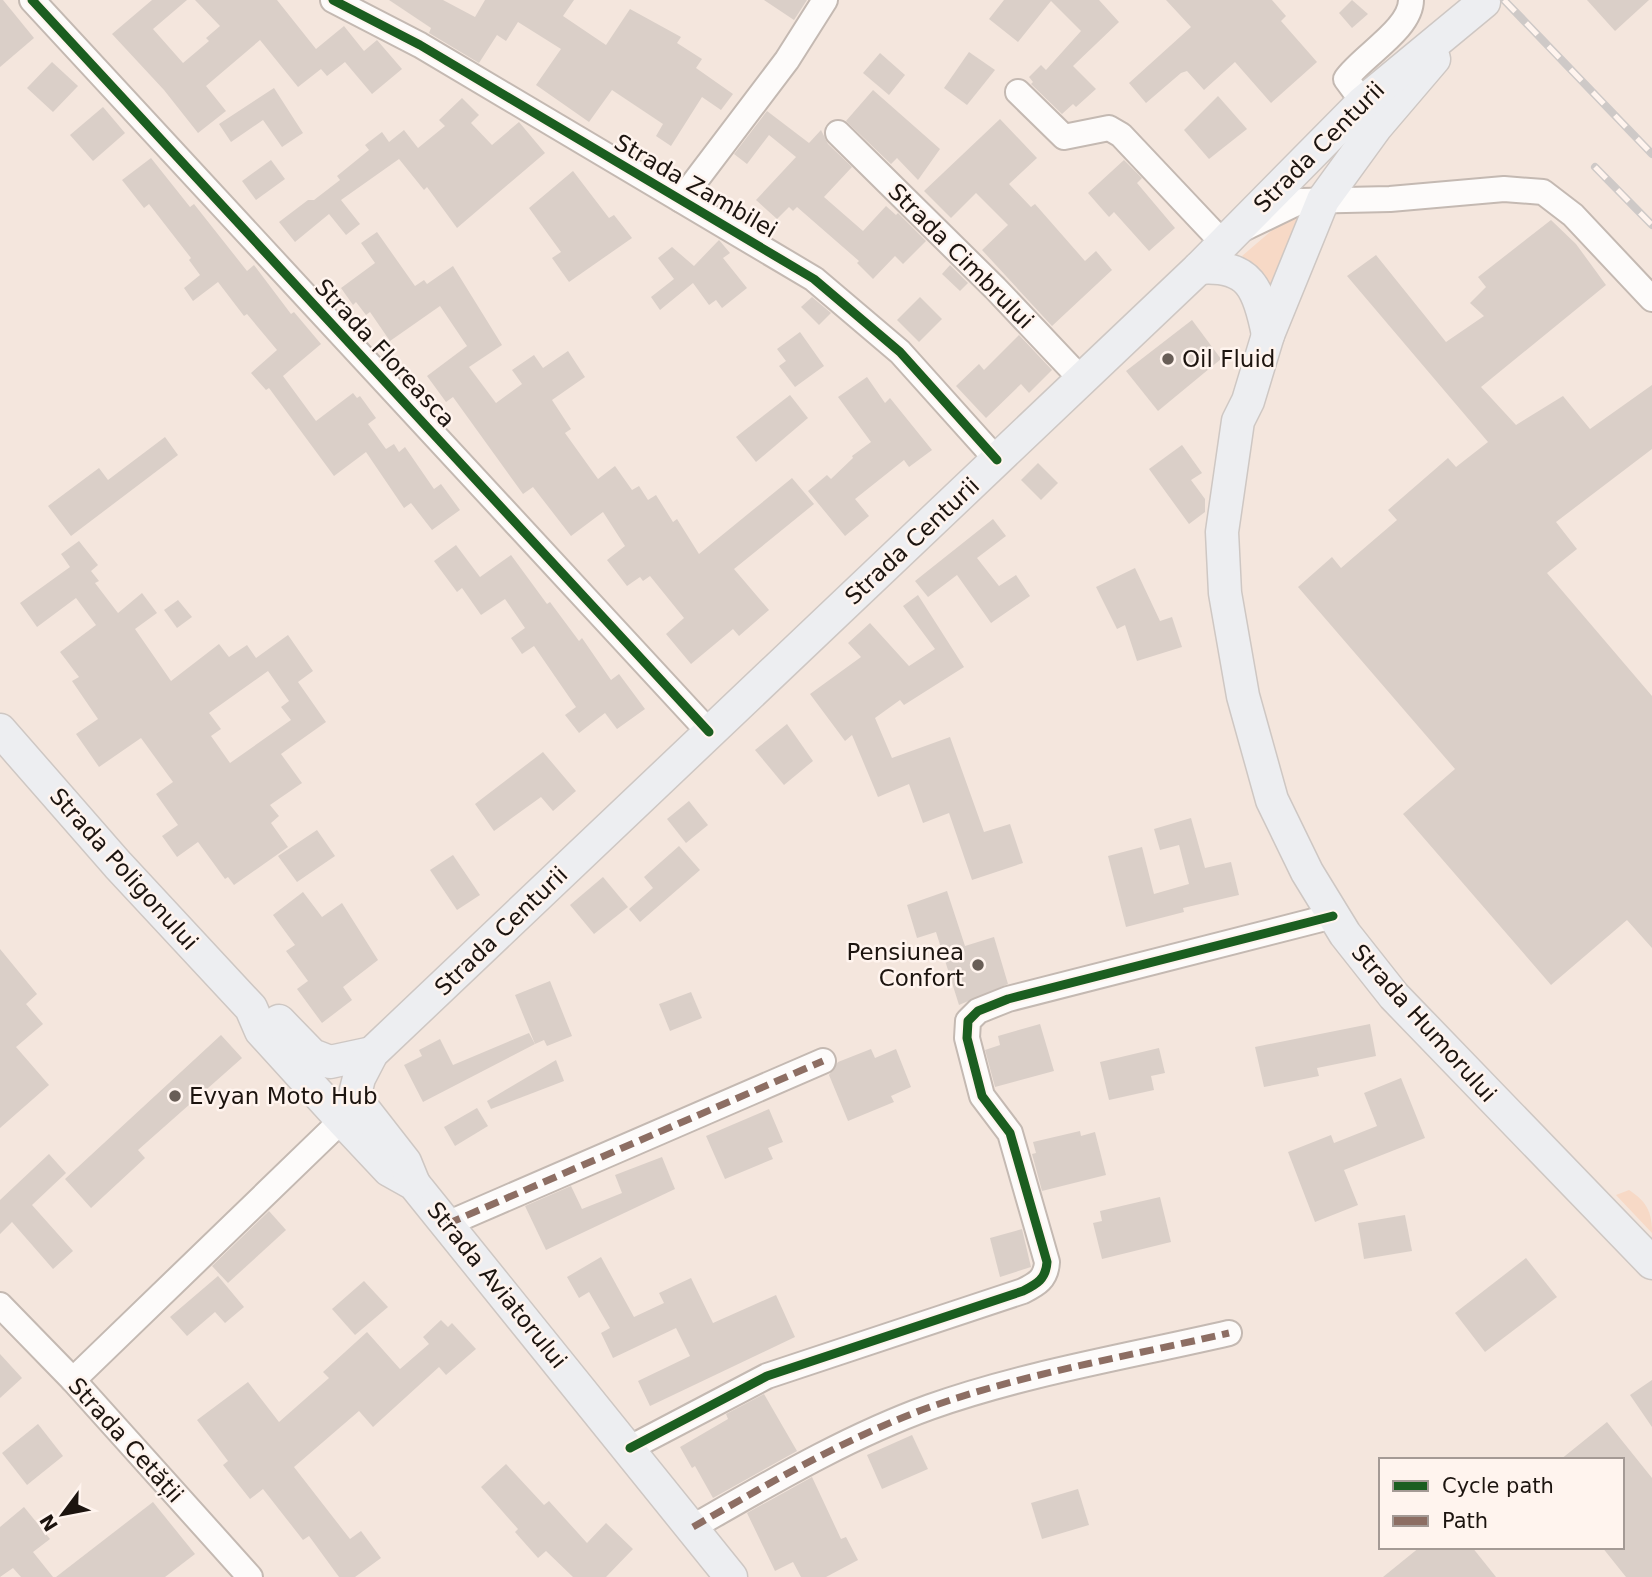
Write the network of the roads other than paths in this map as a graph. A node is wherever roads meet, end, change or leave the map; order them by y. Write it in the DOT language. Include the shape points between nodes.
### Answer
graph roads {
  1 [pos="32,0"];
  2 [pos="334,0"];
  3 [pos="825,0"];
  4 [pos="1411,0"];
  5 [pos="1485,1"];
  6 [pos="1392,75"];
  7 [pos="1018,92"];
  8 [pos="1363,102"];
  9 [pos="838,133"];
  10 [pos="681,200"];
  11 [pos="1323,200"];
  12 [pos="1229,238"];
  13 [pos="1199,268"];
  14 [pos="1652,299"];
  15 [pos="1268,335"];
  16 [pos="1082,380"];
  17 [pos="997,460"];
  18 [pos="0,730"];
  19 [pos="709,732"];
  20 [pos="1333,916"];
  21 [pos="251,1008"];
  22 [pos="372,1053"];
  23 [pos="824,1061"];
  24 [pos="342,1120"];
  25 [pos="414,1184"];
  26 [pos="447,1224"];
  27 [pos="1652,1263"];
  28 [pos="0,1305"];
  29 [pos="1229,1333"];
  30 [pos="72,1380"];
  31 [pos="630,1448"];
  32 [pos="693,1527"];
  33 [pos="250,1577"];
  34 [pos="731,1577"];
  1 -- 19 [label="street, Strada Floreasca"];
  2 -- 10 [label="street, Strada Zambilei"];
  3 -- 10 [label="street, Strada Zambilei" via="787,60"];
  4 -- 8 [label="street" via="1402,23 1346,79"];
  5 -- 6 [label="main road, Strada Centurii"];
  5 -- 11 [label="main road, Strada Humorului" via="1376,127"];
  6 -- 8 [label="main road, Strada Centurii"];
  6 -- 11 [label="main road" via="1378,107 1329,170"];
  7 -- 12 [label="street" via="1064,137 1109,128 1121,135"];
  8 -- 12 [label="main road, Strada Centurii"];
  9 -- 16 [label="street, Strada Cimbrului"];
  10 -- 17 [label="street, Strada Zambilei" via="789,262 839,298 901,352"];
  11 -- 12 [label="street" via="1287,206"];
  11 -- 14 [label="street" via="1504,189 1543,192 1573,215"];
  11 -- 15 [label="main road, Strada Humorului"];
  12 -- 13 [label="main road, Strada Centurii"];
  13 -- 15 [label="main road" via="1228,268 1247,279 1262,305"];
  13 -- 16 [label="main road, Strada Centurii"];
  15 -- 20 [label="main road, Strada Humorului" via="1248,401 1231,620 1242,696 1272,800"];
  16 -- 17 [label="main road, Strada Centurii"];
  17 -- 19 [label="main road, Strada Centurii"];
  18 -- 21 [label="main road, Strada Poligonului"];
  19 -- 22 [label="main road, Strada Centurii"];
  20 -- 27 [label="main road, Strada Humorului" via="1394,996"];
  20 -- 31 [label="street" via="1008,999 978,1011 968,1021 967,1038 982,1096 1010,1133 1048,1262 1046,1274 1023,1291 767,1376"];
  21 -- 22 [label="main road" via="271,1012 312,1055 330,1062"];
  21 -- 24 [label="main road, Strada Aviatorului" via="261,1031"];
  22 -- 25 [label="main road, Strada Centurii" via="359,1078 359,1103 405,1162"];
  23 -- 26 [label="street"];
  24 -- 25 [label="main road, Strada Aviatorului" via="389,1170"];
  24 -- 30 [label="street"];
  25 -- 26 [label="main road, Strada Aviatorului"];
  26 -- 31 [label="main road, Strada Aviatorului"];
  28 -- 30 [label="street, Strada Cetății"];
  29 -- 32 [label="street" via="931,1407 873,1430"];
  30 -- 33 [label="street, Strada Cetății"];
  31 -- 32 [label="main road, Strada Aviatorului"];
  32 -- 34 [label="main road, Strada Aviatorului"];
}
